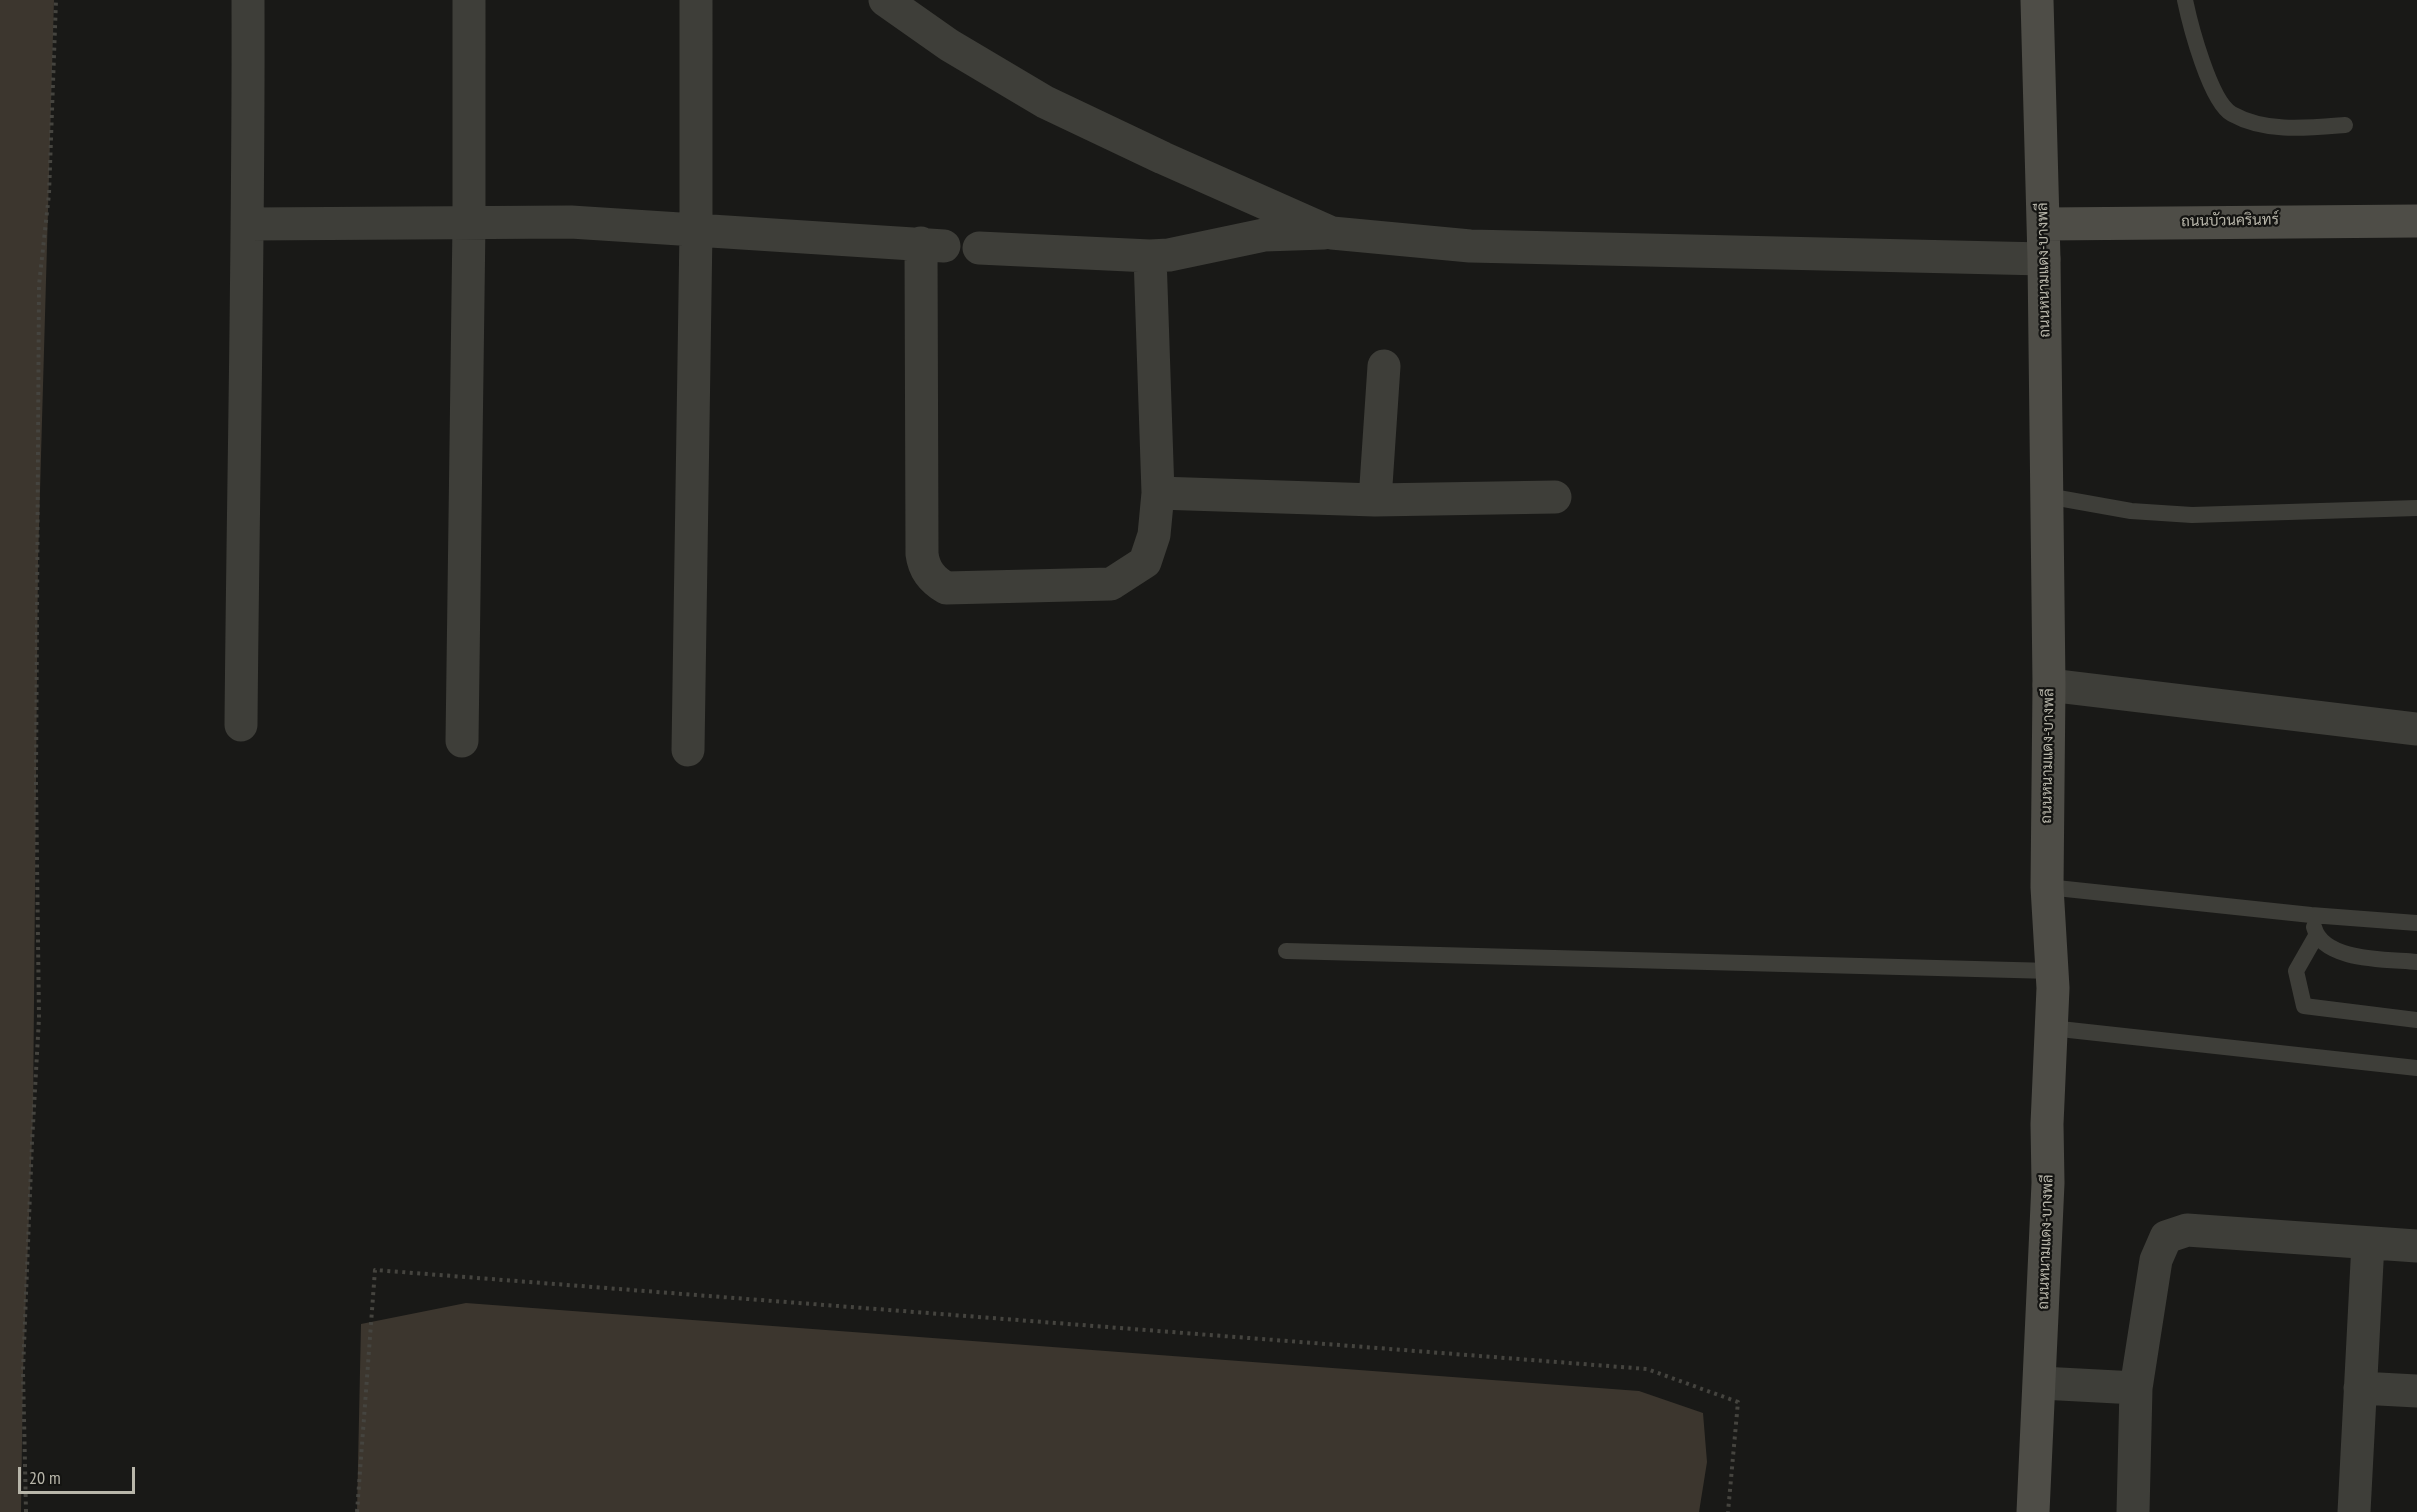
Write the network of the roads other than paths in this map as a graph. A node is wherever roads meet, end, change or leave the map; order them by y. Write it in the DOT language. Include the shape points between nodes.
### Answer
graph roads {
  1 [pos="248,0"];
  2 [pos="469,0"];
  3 [pos="696,0"];
  4 [pos="885,0"];
  5 [pos="2037,0"];
  6 [pos="2185,0"];
  7 [pos="2345,125"];
  8 [pos="2417,220"];
  9 [pos="469,223"];
  10 [pos="249,224"];
  11 [pos="2044,224"];
  12 [pos="696,230"];
  13 [pos="1332,232"];
  14 [pos="979,248"];
  15 [pos="1159,255"];
  16 [pos="2044,259"];
  17 [pos="1384,366"];
  18 [pos="1158,493"];
  19 [pos="2047,496"];
  20 [pos="1555,497"];
  21 [pos="1375,500"];
  22 [pos="2417,508"];
  23 [pos="2049,686"];
  24 [pos="241,725"];
  25 [pos="2417,729"];
  26 [pos="462,741"];
  27 [pos="688,750"];
  28 [pos="2047,887"];
  29 [pos="2311,915"];
  30 [pos="2417,923"];
  31 [pos="2316,936"];
  32 [pos="1286,951"];
  33 [pos="2417,962"];
  34 [pos="2052,971"];
  35 [pos="2417,1020"];
  36 [pos="2051,1028"];
  37 [pos="2417,1068"];
  38 [pos="2368,1242"];
  39 [pos="2417,1246"];
  40 [pos="2040,1383"];
  41 [pos="2136,1388"];
  42 [pos="2360,1388"];
  43 [pos="2417,1391"];
  44 [pos="2033,1512"];
  45 [pos="2133,1512"];
  46 [pos="2354,1512"];
  1 -- 10 [label="street"];
  2 -- 9 [label="street"];
  3 -- 12 [label="street"];
  4 -- 13 [label="street" via="949,45 1045,102"];
  5 -- 11 [label="main road, ถนนหนามแดง-บางพลี"];
  6 -- 7 [label="lane" via="2194,43 2230,113 2293,129"];
  8 -- 11 [label="main road, ถนนบัวนครินทร์"];
  9 -- 10 [label="street"];
  9 -- 12 [label="street" via="571,222"];
  9 -- 26 [label="street"];
  10 -- 24 [label="street"];
  11 -- 16 [label="main road, ถนนหนามแดง-บางพลี"];
  12 -- 18 [label="street" via="932,244 922,554 924,566 937,583 946,588 1111,584 1145,562 1154,535"];
  12 -- 27 [label="street"];
  13 -- 15 [label="street" via="1264,236"];
  13 -- 16 [label="street" via="1470,246"];
  14 -- 15 [label="street"];
  15 -- 18 [label="street"];
  16 -- 19 [label="main road, ถนนหนามแดง-บางพลี"];
  17 -- 21 [label="street"];
  18 -- 21 [label="street"];
  19 -- 22 [label="lane" via="2131,511 2192,515"];
  19 -- 23 [label="main road, ถนนหนามแดง-บางพลี"];
  20 -- 21 [label="street"];
  23 -- 25 [label="street"];
  23 -- 28 [label="main road, ถนนหนามแดง-บางพลี"];
  28 -- 29 [label="lane"];
  28 -- 34 [label="main road, ถนนหนามแดง-บางพลี"];
  29 -- 30 [label="lane"];
  29 -- 31 [label="lane"];
  31 -- 33 [label="lane" via="2328,947 2345,954"];
  31 -- 35 [label="lane" via="2296,971 2304,1006"];
  32 -- 34 [label="lane"];
  34 -- 36 [label="main road, ถนนหนามแดง-บางพลี"];
  36 -- 37 [label="lane"];
  36 -- 40 [label="main road, ถนนหนามแดง-บางพลี"];
  38 -- 39 [label="street"];
  38 -- 41 [label="street" via="2187,1230 2166,1237 2154,1270"];
  38 -- 42 [label="street"];
  40 -- 41 [label="street"];
  40 -- 44 [label="main road, ถนนหนามแดง-บางพลี"];
  41 -- 45 [label="street"];
  42 -- 43 [label="street"];
  42 -- 46 [label="street"];
}
